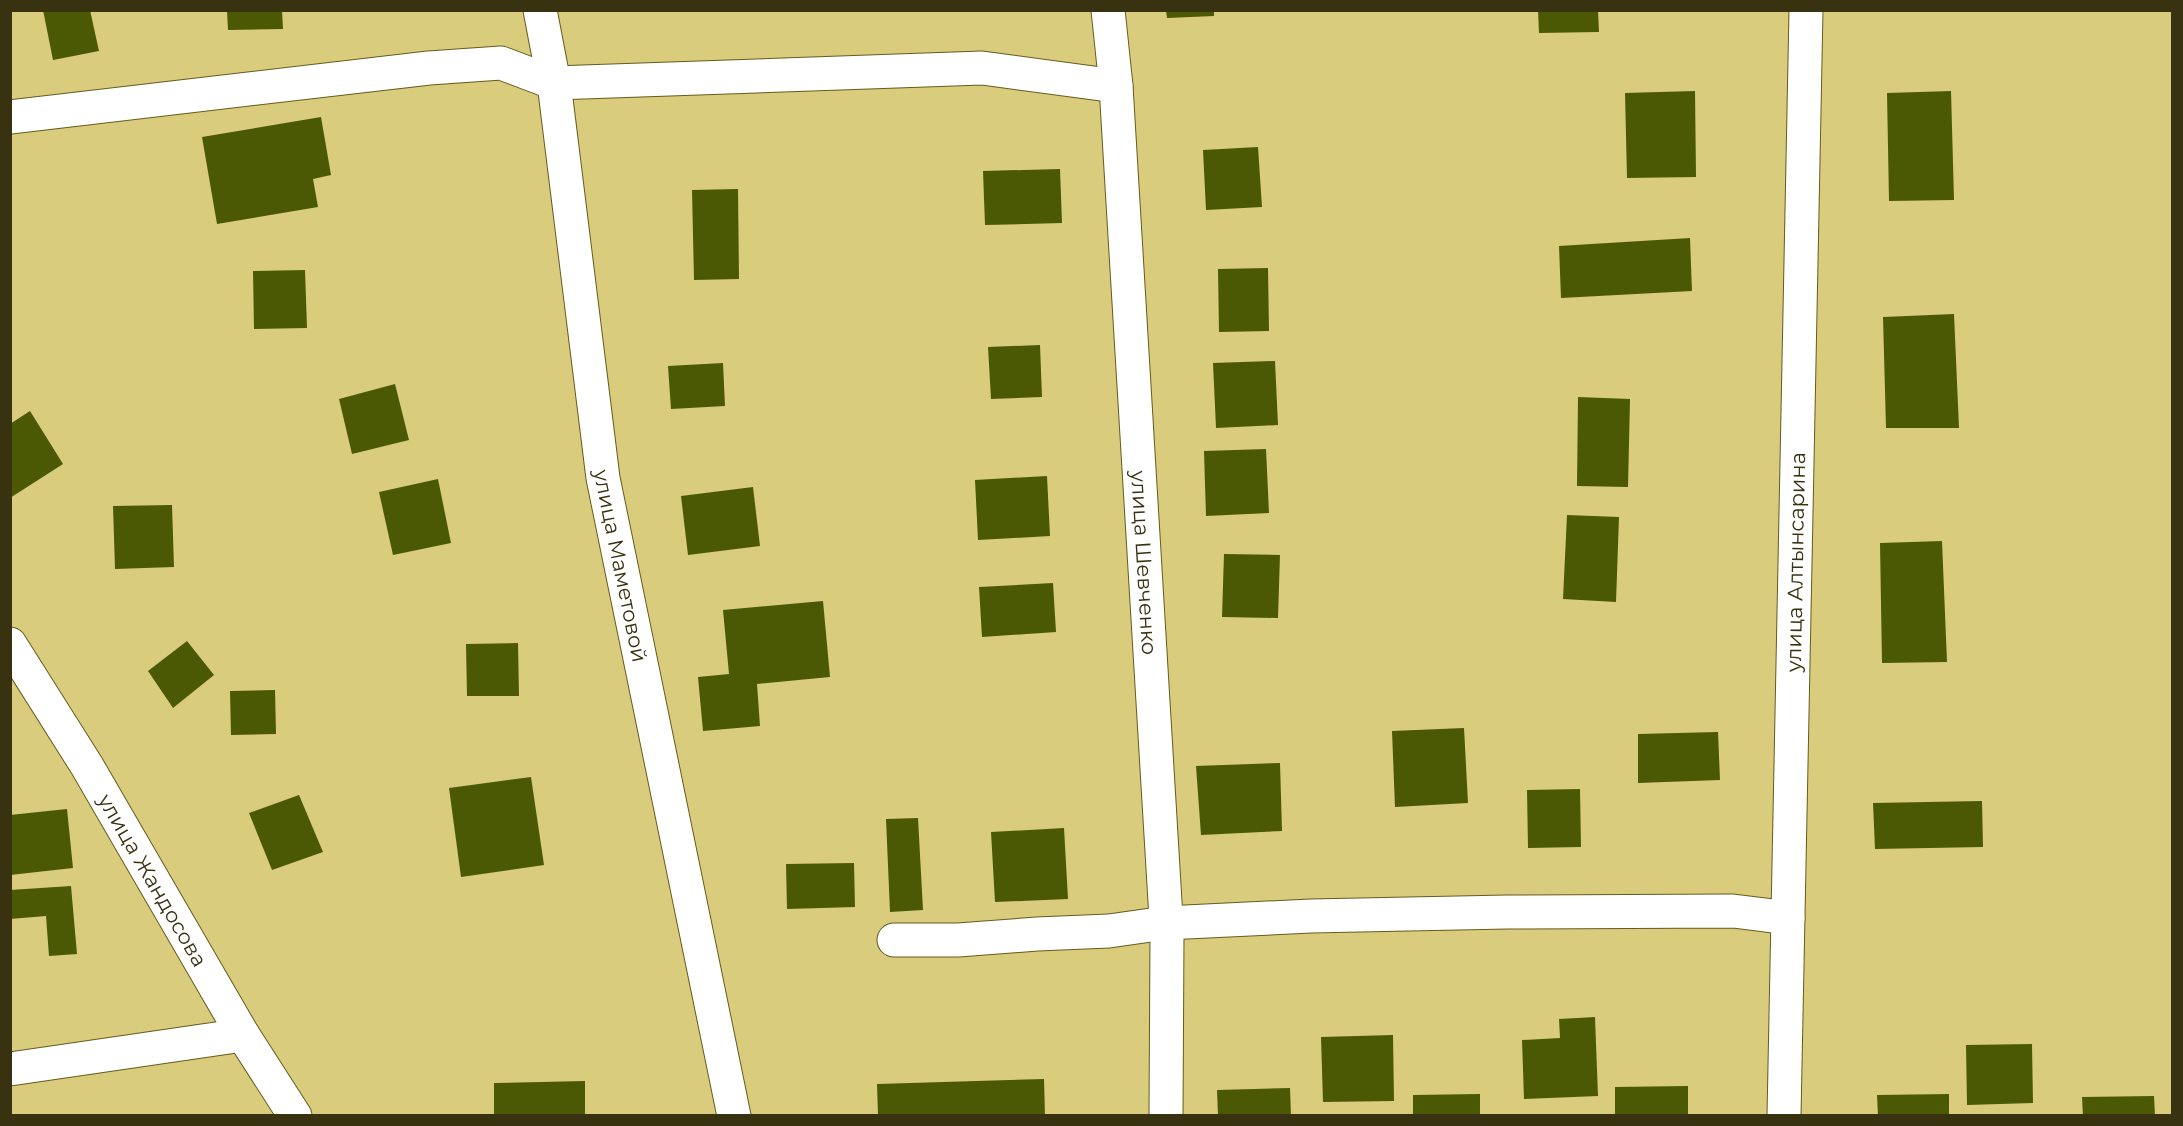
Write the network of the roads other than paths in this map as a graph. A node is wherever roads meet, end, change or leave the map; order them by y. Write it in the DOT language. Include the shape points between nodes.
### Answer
graph roads {
  1 [pos="540,10"];
  2 [pos="1108,10"];
  3 [pos="1806,10"];
  4 [pos="554,83"];
  5 [pos="1116,86"];
  6 [pos="10,117"];
  7 [pos="10,644"];
  8 [pos="1788,918"];
  9 [pos="1166,922"];
  10 [pos="894,940"];
  11 [pos="243,1035"];
  12 [pos="10,1069"];
  13 [pos="295,1116"];
  14 [pos="734,1116"];
  15 [pos="1167,1116"];
  16 [pos="1784,1116"];
  1 -- 4 [label="street, улица Маметовой"];
  2 -- 5 [label="street, улица Шевченко"];
  3 -- 8 [label="street, улица Алтынсарина"];
  4 -- 5 [label="street" via="982,68"];
  4 -- 6 [label="street" via="501,63"];
  4 -- 14 [label="street, улица Маметовой" via="603,478"];
  5 -- 9 [label="street, улица Шевченко"];
  7 -- 11 [label="street, улица Жандосова" via="87,766"];
  8 -- 9 [label="street" via="1733,910 1518,911"];
  8 -- 16 [label="street, улица Алтынсарина"];
  9 -- 10 [label="street" via="1110,931"];
  9 -- 15 [label="street, улица Шевченко"];
  11 -- 12 [label="street"];
  11 -- 13 [label="street, улица Жандосова"];
}
